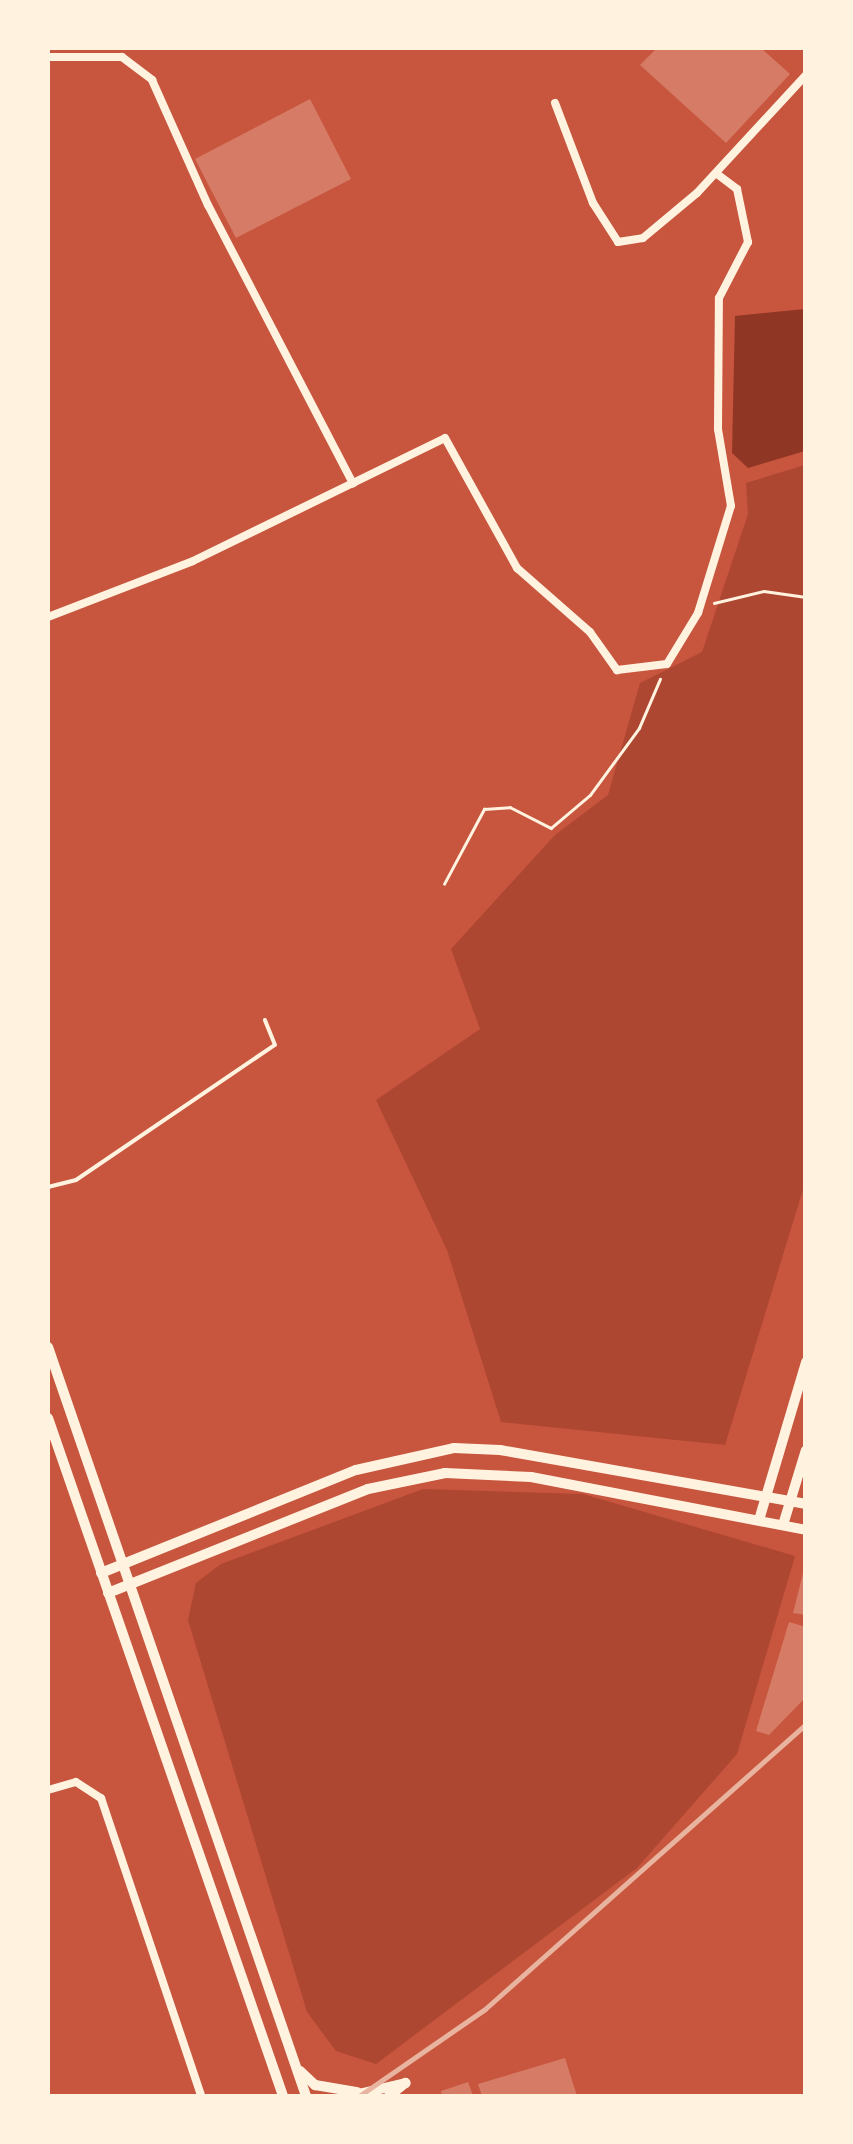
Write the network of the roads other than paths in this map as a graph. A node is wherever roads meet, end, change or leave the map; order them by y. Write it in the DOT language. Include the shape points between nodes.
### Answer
graph roads {
  1 [pos="48,58"];
  2 [pos="806,75"];
  3 [pos="555,103"];
  4 [pos="716,173"];
  5 [pos="353,483"];
  6 [pos="48,617"];
  7 [pos="265,1020"];
  8 [pos="48,1187"];
  9 [pos="48,1347"];
  10 [pos="806,1362"];
  11 [pos="48,1418"];
  12 [pos="806,1450"];
  13 [pos="766,1495"];
  14 [pos="790,1501"];
  15 [pos="806,1504"];
  16 [pos="759,1520"];
  17 [pos="783,1525"];
  18 [pos="806,1530"];
  19 [pos="122,1564"];
  20 [pos="101,1572"];
  21 [pos="129,1585"];
  22 [pos="108,1593"];
  23 [pos="48,1790"];
  24 [pos="297,2069"];
  25 [pos="354,2094"];
  26 [pos="201,2096"];
  27 [pos="283,2096"];
  28 [pos="306,2096"];
  29 [pos="390,2096"];
  1 -- 5 [label="street" via="122,57 152,80 208,205"];
  2 -- 4 [label="street"];
  3 -- 4 [label="street" via="593,202 618,242 643,238"];
  4 -- 5 [label="street" via="738,189 748,242 719,298 718,430 730,506 700,606 666,664 616,670 590,632 517,568 445,438"];
  5 -- 6 [label="street" via="193,562"];
  7 -- 8 [label="lane" via="276,1045 76,1180"];
  9 -- 19 [label="street"];
  10 -- 13 [label="street"];
  11 -- 20 [label="street"];
  12 -- 14 [label="street"];
  13 -- 14 [label="street"];
  13 -- 16 [label="street"];
  13 -- 19 [label="street" via="454,1448 356,1470"];
  14 -- 15 [label="street"];
  14 -- 17 [label="street"];
  16 -- 17 [label="street"];
  16 -- 21 [label="street" via="531,1477 445,1473 368,1490"];
  17 -- 18 [label="street"];
  19 -- 20 [label="street"];
  19 -- 21 [label="street"];
  20 -- 22 [label="street"];
  21 -- 22 [label="street"];
  21 -- 24 [label="street"];
  22 -- 27 [label="street"];
  23 -- 26 [label="street" via="76,1782 101,1798"];
  24 -- 25 [label="street" via="315,2085"];
  24 -- 28 [label="street"];
  25 -- 29 [label="street" via="406,2083"];
}
